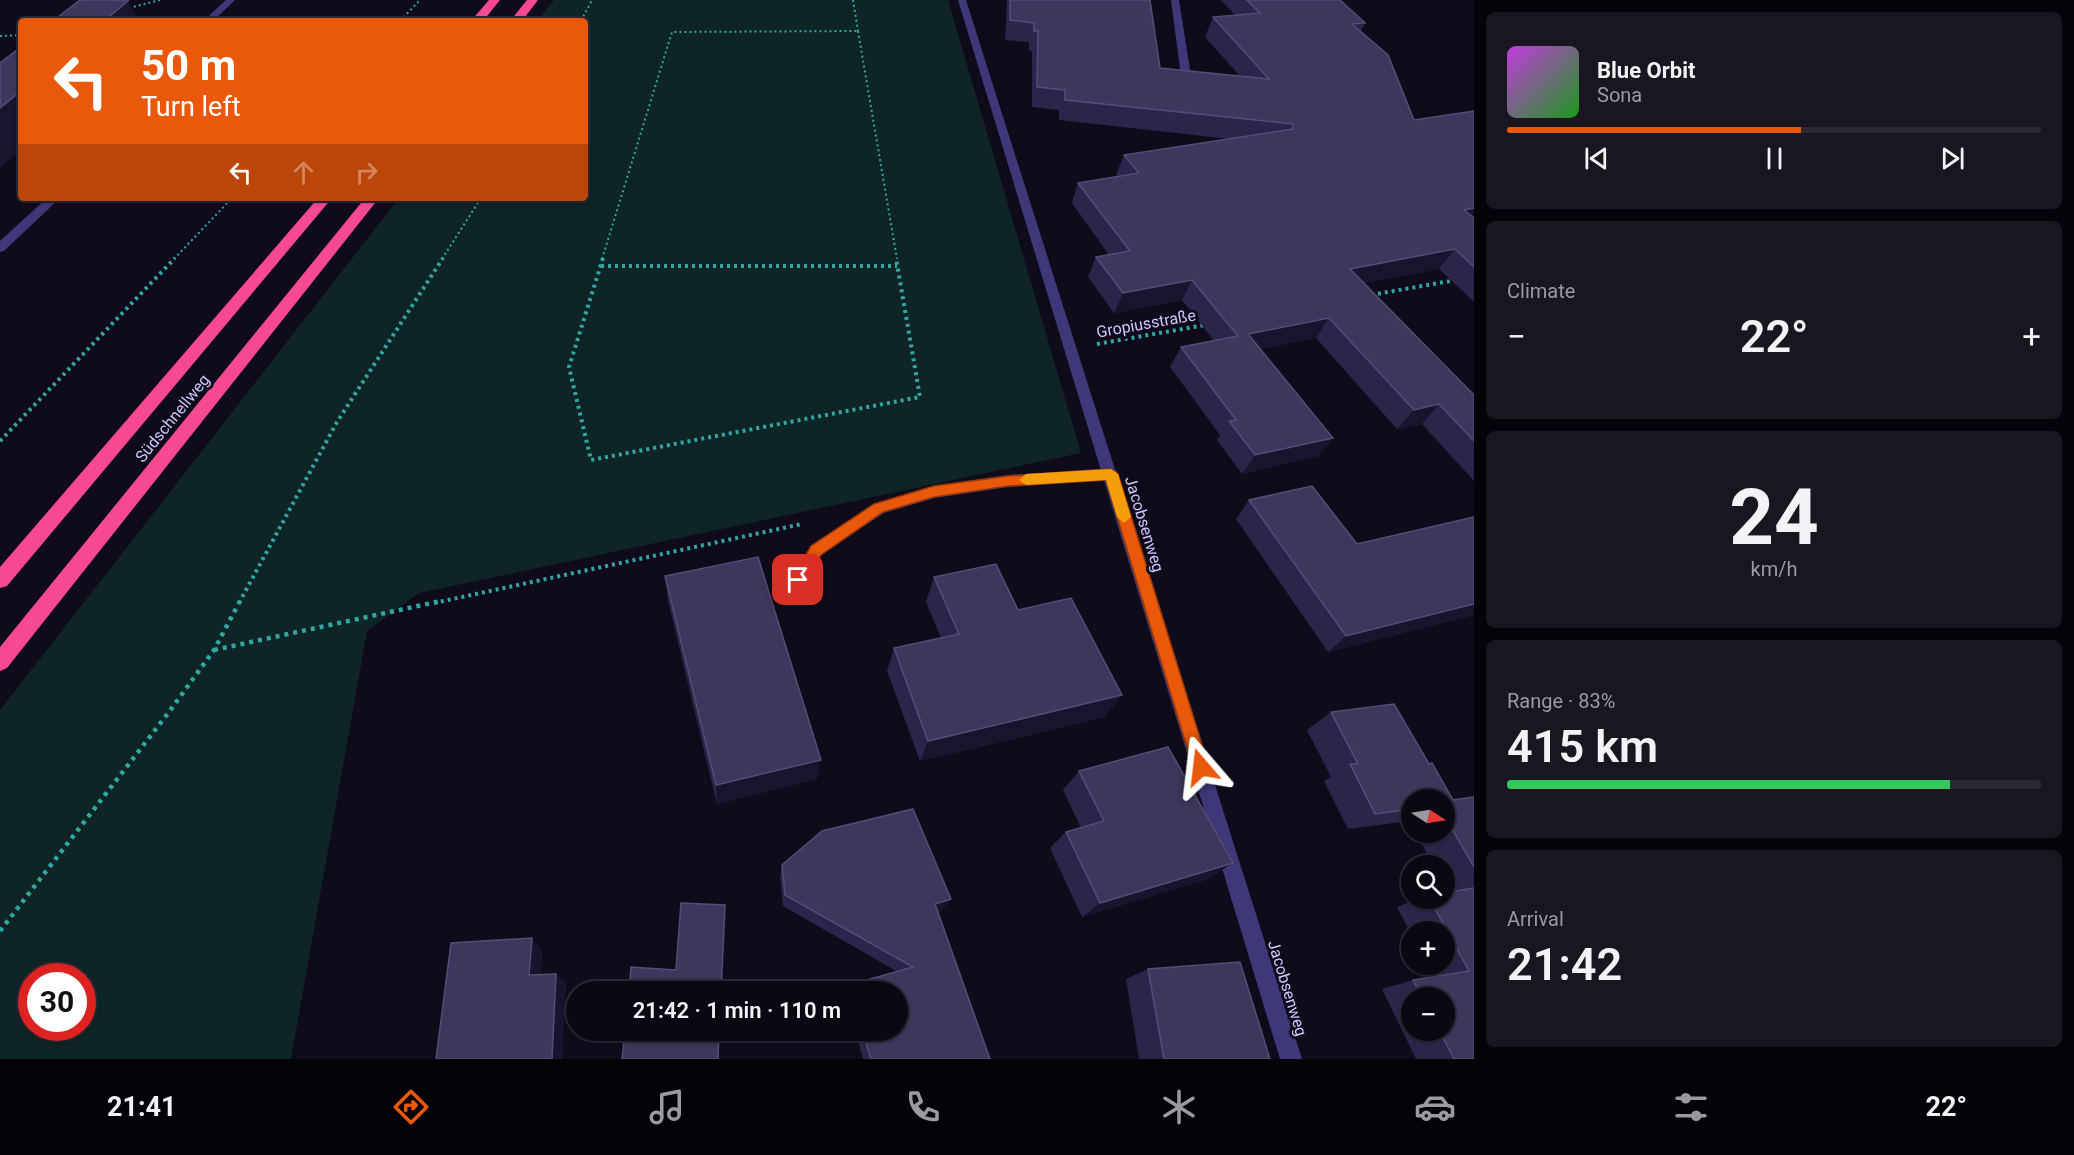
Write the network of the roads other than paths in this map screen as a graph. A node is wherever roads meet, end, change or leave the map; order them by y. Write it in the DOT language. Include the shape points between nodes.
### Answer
graph roads {
  1 [pos="231,0"];
  2 [pos="495,0"];
  3 [pos="533,0"];
  4 [pos="962,0"];
  5 [pos="1175,0"];
  6 [pos="211,18"];
  7 [pos="480,18"];
  8 [pos="518,18"];
  9 [pos="1186,76"];
  10 [pos="51,201"];
  11 [pos="322,201"];
  12 [pos="370,201"];
  13 [pos="0,248"];
  14 [pos="1111,474"];
  15 [pos="0,579"];
  16 [pos="789,595"];
  17 [pos="0,662"];
  18 [pos="1291,1059"];
  1 -- 6 [label="street"];
  2 -- 7 [label="highway"];
  3 -- 8 [label="highway"];
  4 -- 14 [label="street, Jacobsenweg"];
  5 -- 9 [label="street"];
  10 -- 13 [label="street"];
  11 -- 15 [label="highway, Südschnellweg"];
  12 -- 17 [label="highway, Südschnellweg"];
  14 -- 16 [label="street" via="997,482 934,492 879,508 816,550"];
  14 -- 18 [label="street, Jacobsenweg"];
}
